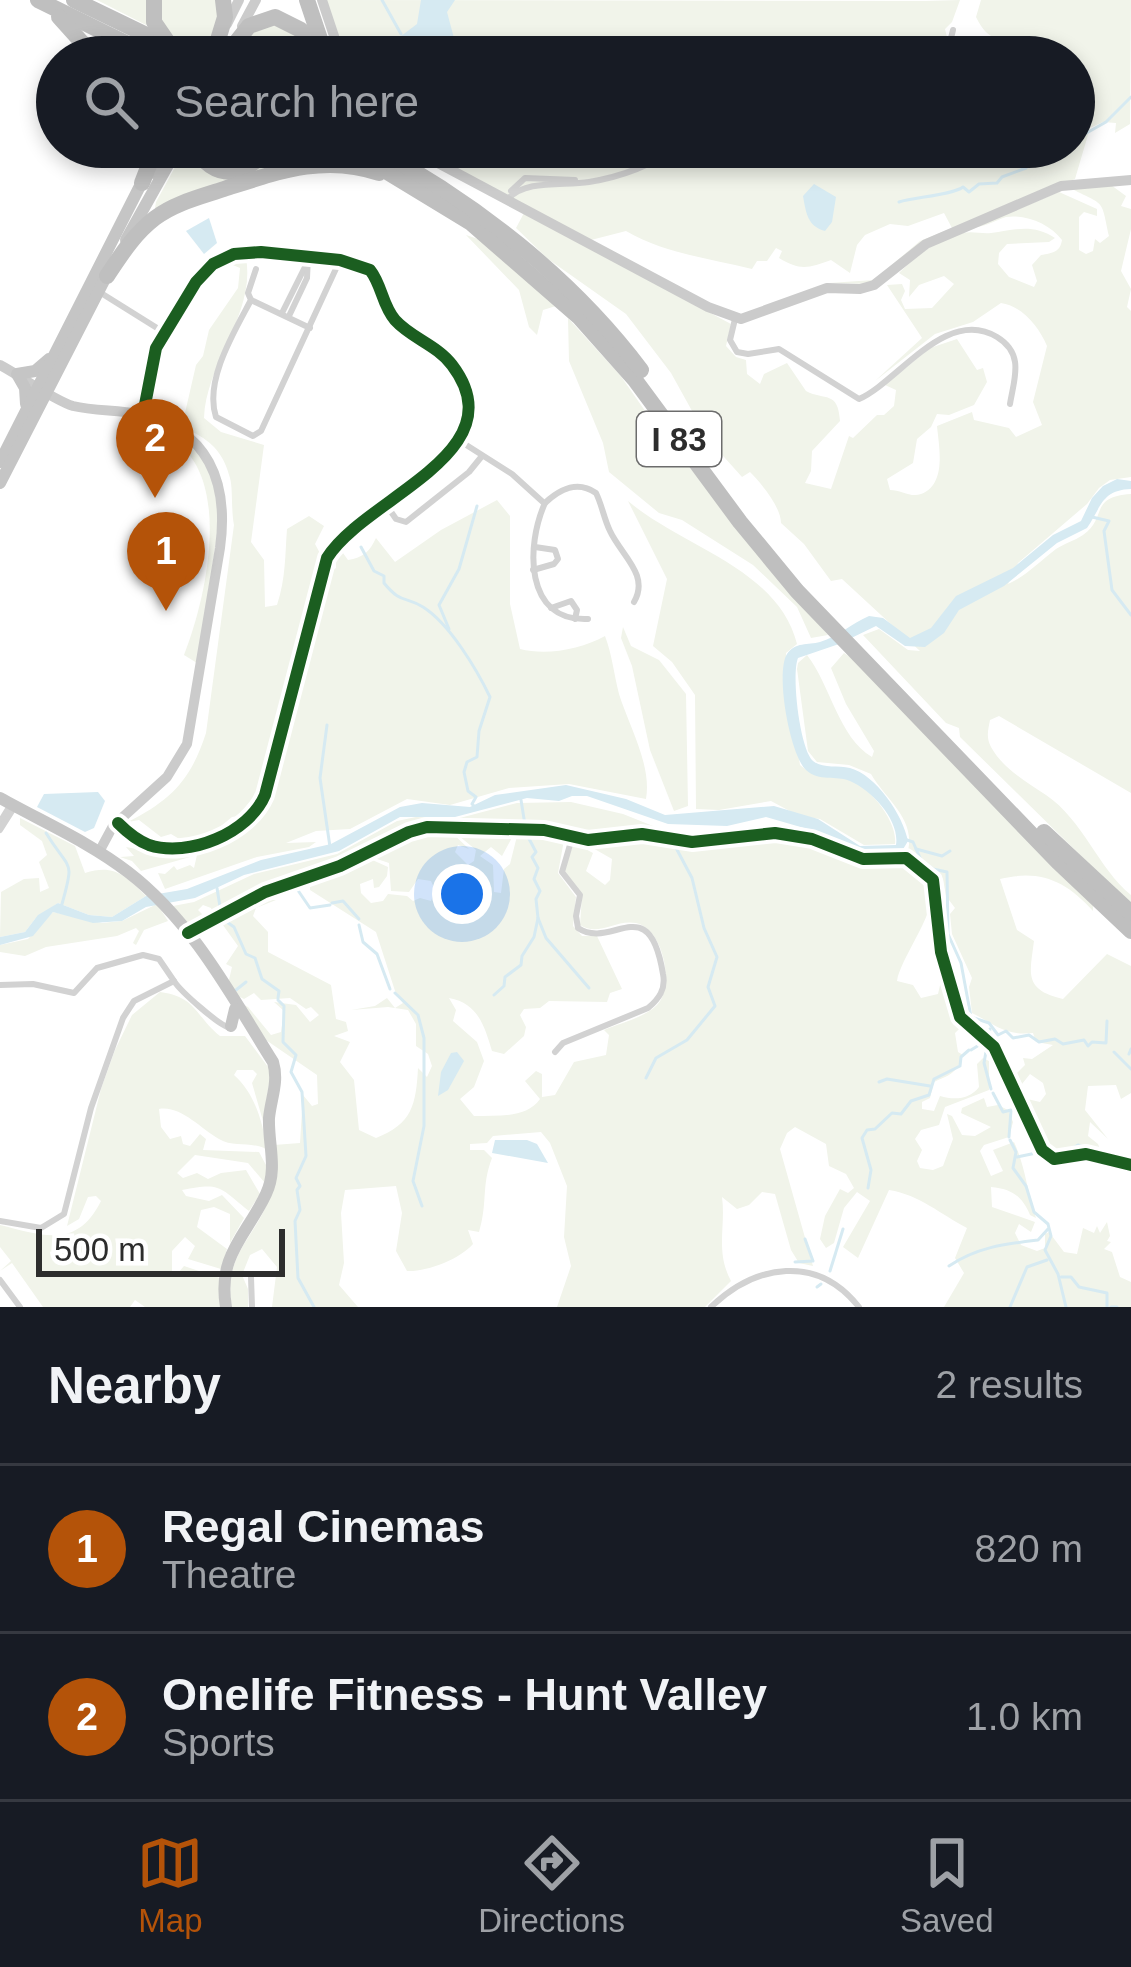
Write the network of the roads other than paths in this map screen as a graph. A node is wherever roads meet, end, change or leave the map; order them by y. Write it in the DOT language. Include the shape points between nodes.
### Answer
graph roads {
  1 [pos="39,0"];
  2 [pos="74,0"];
  3 [pos="154,0"];
  4 [pos="223,0"];
  5 [pos="239,0"];
  6 [pos="256,0"];
  7 [pos="307,0"];
  8 [pos="322,0"];
  9 [pos="953,30"];
  10 [pos="78,36"];
  11 [pos="114,36"];
  12 [pos="149,36"];
  13 [pos="164,36"];
  14 [pos="223,36"];
  15 [pos="227,36"];
  16 [pos="232,36"];
  17 [pos="238,36"];
  18 [pos="304,36"];
  19 [pos="319,36"];
  20 [pos="334,36"];
  21 [pos="952,36"];
  22 [pos="150,168"];
  23 [pos="152,168"];
  24 [pos="167,168"];
  25 [pos="289,168"];
  26 [pos="361,168"];
  27 [pos="384,168"];
  28 [pos="409,168"];
  29 [pos="409,168"];
  30 [pos="448,168"];
  31 [pos="638,168"];
  32 [pos="412,170"];
  33 [pos="1131,180"];
  34 [pos="142,183"];
  35 [pos="423,190"];
  36 [pos="508,199"];
  37 [pos="308,256"];
  38 [pos="340,260"];
  39 [pos="256,269"];
  40 [pos="103,284"];
  41 [pos="251,299"];
  42 [pos="285,315"];
  43 [pos="735,319"];
  44 [pos="310,328"];
  45 [pos="165,332"];
  46 [pos="54,354"];
  47 [pos="0,365"];
  48 [pos="16,374"];
  49 [pos="43,387"];
  50 [pos="1010,404"];
  51 [pos="26,410"];
  52 [pos="142,415"];
  53 [pos="460,441"];
  54 [pos="482,456"];
  55 [pos="0,462"];
  56 [pos="0,483"];
  57 [pos="385,503"];
  58 [pos="544,503"];
  59 [pos="535,547"];
  60 [pos="532,570"];
  61 [pos="634,602"];
  62 [pos="551,608"];
  63 [pos="575,619"];
  64 [pos="588,619"];
  65 [pos="836,624"];
  66 [pos="858,647"];
  67 [pos="9,803"];
  68 [pos="118,823"];
  69 [pos="0,826"];
  70 [pos="108,838"];
  71 [pos="572,838"];
  72 [pos="99,852"];
  73 [pos="1131,913"];
  74 [pos="1131,932"];
  75 [pos="188,933"];
  76 [pos="208,960"];
  77 [pos="174,981"];
  78 [pos="0,985"];
  79 [pos="227,986"];
  80 [pos="238,1027"];
  81 [pos="555,1052"];
  82 [pos="1131,1165"];
  83 [pos="0,1221"];
  84 [pos="251,1277"];
  85 [pos="0,1280"];
  86 [pos="20,1307"];
  87 [pos="226,1307"];
  88 [pos="252,1307"];
  89 [pos="711,1307"];
  90 [pos="859,1307"];
  1 -- 10 [label="highway"];
  1 -- 11 [label="highway"];
  2 -- 12 [label="highway"];
  3 -- 13 [label="highway"];
  4 -- 14 [label="highway"];
  5 -- 15 [label="street"];
  6 -- 16 [label="street"];
  7 -- 19 [label="highway"];
  8 -- 20 [label="street"];
  9 -- 21 [label="street"];
  17 -- 18 [label="highway" via="275,16"];
  22 -- 34 [label="highway"];
  23 -- 40 [label="main road" via="97,282"];
  24 -- 40 [label="main road"];
  25 -- 40 [label="highway" via="164,212 133,239"];
  26 -- 35 [label="highway"];
  27 -- 35 [label="highway, I 83"];
  28 -- 32 [label="highway, I 83"];
  29 -- 32 [label="highway"];
  30 -- 36 [label="street"];
  31 -- 36 [label="street" via="591,182 525,178"];
  32 -- 65 [label="highway, I 83" via="492,224 588,309"];
  33 -- 43 [label="street" via="1061,186 926,244 874,285 819,290"];
  34 -- 46 [label="main road"];
  35 -- 65 [label="highway, I 83" via="518,260 597,336 756,543"];
  36 -- 43 [label="street"];
  37 -- 38 [label="street"];
  37 -- 42 [label="street"];
  37 -- 45 [label="street" via="247,251 218,261"];
  38 -- 44 [label="street"];
  38 -- 53 [label="street" via="370,270 393,318 456,370 470,406"];
  39 -- 41 [label="street"];
  40 -- 45 [label="street"];
  40 -- 49 [label="main road"];
  41 -- 42 [label="street"];
  41 -- 44 [label="street" via="212,397 215,417 250,435 261,431"];
  42 -- 44 [label="street"];
  43 -- 50 [label="street" via="730,340 737,352 784,351 859,399 926,346 988,333 1017,364"];
  45 -- 52 [label="street" via="151,360"];
  46 -- 48 [label="main road"];
  46 -- 49 [label="main road"];
  47 -- 48 [label="street"];
  48 -- 49 [label="street"];
  48 -- 51 [label="main road"];
  49 -- 51 [label="main road"];
  49 -- 52 [label="street" via="85,407"];
  49 -- 56 [label="main road"];
  51 -- 55 [label="main road"];
  52 -- 68 [label="street" via="174,429 208,459 224,516 187,744 167,777"];
  53 -- 54 [label="street"];
  53 -- 57 [label="street"];
  54 -- 57 [label="street" via="406,522"];
  54 -- 58 [label="street"];
  57 -- 68 [label="street" via="325,562 253,817 230,833 172,848 142,842"];
  58 -- 59 [label="street"];
  58 -- 61 [label="street" via="576,486 596,493 637,574"];
  59 -- 60 [label="street"];
  59 -- 60 [label="street" via="555,550 558,559"];
  60 -- 62 [label="street"];
  62 -- 63 [label="street"];
  62 -- 63 [label="street" via="571,601"];
  63 -- 64 [label="street"];
  65 -- 66 [label="highway, I 83"];
  66 -- 73 [label="highway, I 83"];
  66 -- 74 [label="highway, I 83"];
  67 -- 69 [label="street"];
  67 -- 72 [label="main road"];
  68 -- 70 [label="street"];
  70 -- 72 [label="street"];
  70 -- 72 [label="street"];
  71 -- 75 [label="street" via="419,829"];
  71 -- 81 [label="street" via="562,872 580,896 578,928 645,930 664,983 648,1008"];
  71 -- 82 [label="street" via="642,834 692,842 776,833 863,859 914,862 933,880 938,940 960,1018 987,1040 1045,1154"];
  72 -- 75 [label="main road"];
  75 -- 76 [label="main road"];
  76 -- 79 [label="main road"];
  76 -- 80 [label="main road"];
  77 -- 78 [label="street" via="147,954 101,965 74,993"];
  77 -- 80 [label="street"];
  77 -- 83 [label="street" via="134,1001 123,1018 64,1214 40,1228"];
  79 -- 80 [label="main road"];
  79 -- 80 [label="main road"];
  80 -- 87 [label="main road" via="276,1077 272,1177 231,1252"];
  84 -- 88 [label="street"];
  85 -- 86 [label="street"];
  89 -- 90 [label="street" via="747,1279 789,1270 828,1280"];
}
